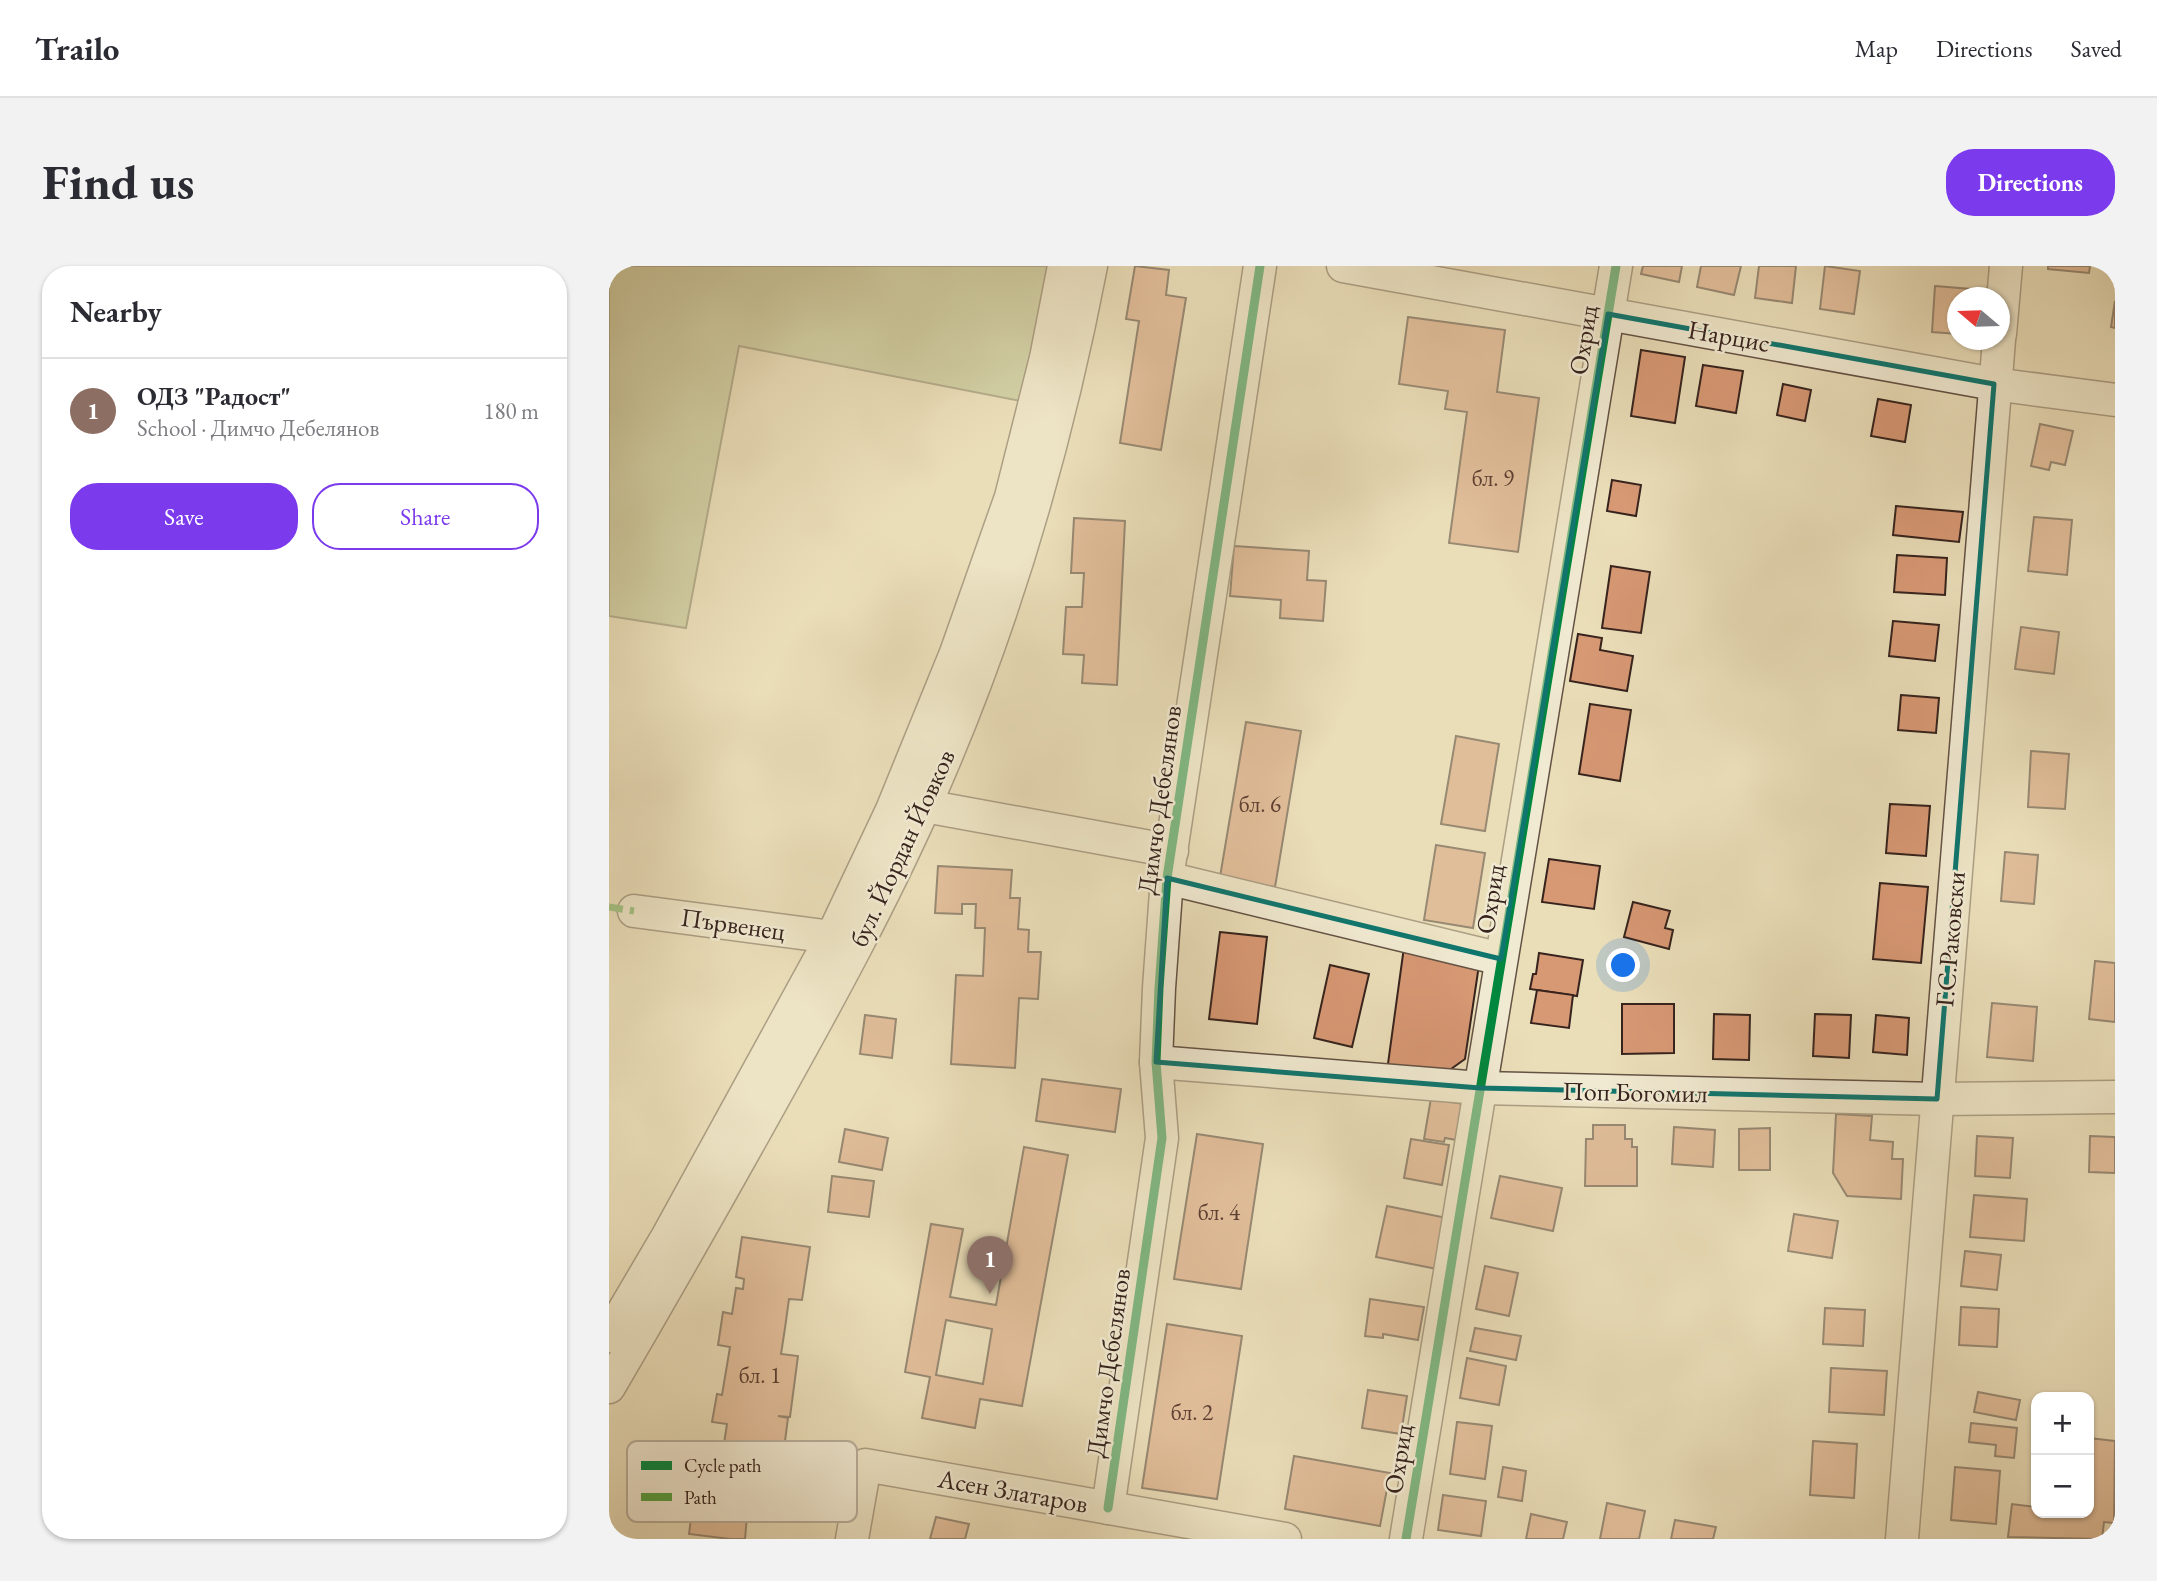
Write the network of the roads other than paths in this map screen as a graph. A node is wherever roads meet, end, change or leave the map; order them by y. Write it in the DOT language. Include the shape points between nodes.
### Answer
graph roads {
  1 [pos="1064,266"];
  2 [pos="1091,266"];
  3 [pos="1260,266"];
  4 [pos="1343,266"];
  5 [pos="1616,266"];
  6 [pos="2006,266"];
  7 [pos="2004,287"];
  8 [pos="1608,314"];
  9 [pos="1998,350"];
  10 [pos="1994,384"];
  11 [pos="2115,400"];
  12 [pos="925,806"];
  13 [pos="1170,865"];
  14 [pos="634,911"];
  15 [pos="832,937"];
  16 [pos="1501,959"];
  17 [pos="1156,1062"];
  18 [pos="1480,1088"];
  19 [pos="2115,1097"];
  20 [pos="1937,1099"];
  21 [pos="609,1336"];
  22 [pos="609,1387"];
  23 [pos="1108,1508"];
  24 [pos="857,1511"];
  25 [pos="1285,1539"];
  26 [pos="1406,1539"];
  27 [pos="1902,1539"];
  1 -- 15 [label="street, бул. Йордан Йовков" via="1011,497 956,653 893,810"];
  2 -- 12 [label="street, бул. Йордан Йовков" via="1072,363 1035,502 984,662"];
  3 -- 13 [label="street, Димчо Дебелянов"];
  4 -- 8 [label="street, Нарцис"];
  5 -- 8 [label="street, Охрид"];
  6 -- 7 [label="street"];
  8 -- 10 [label="street, Нарцис"];
  8 -- 16 [label="street, Охрид"];
  9 -- 10 [label="street, Г.С.Раковски"];
  10 -- 11 [label="street, Нарцис"];
  10 -- 20 [label="street, Г.С.Раковски"];
  12 -- 13 [label="street"];
  12 -- 22 [label="street, бул. Йордан Йовков" via="859,944"];
  13 -- 16 [label="street"];
  13 -- 17 [label="street, Димчо Дебелянов"];
  14 -- 15 [label="street, Първенец"];
  15 -- 21 [label="street, бул. Йордан Йовков"];
  16 -- 18 [label="street, Охрид"];
  17 -- 18 [label="street, Поп Богомил"];
  17 -- 23 [label="street, Димчо Дебелянов" via="1162,1138"];
  18 -- 20 [label="street, Поп Богомил"];
  18 -- 26 [label="street, Охрид"];
  19 -- 20 [label="street, Поп Богомил"];
  20 -- 27 [label="street, Г.С.Раковски"];
  23 -- 24 [label="street, Асен Златаров" via="865,1465"];
  23 -- 25 [label="street, Асен Златаров"];
}
